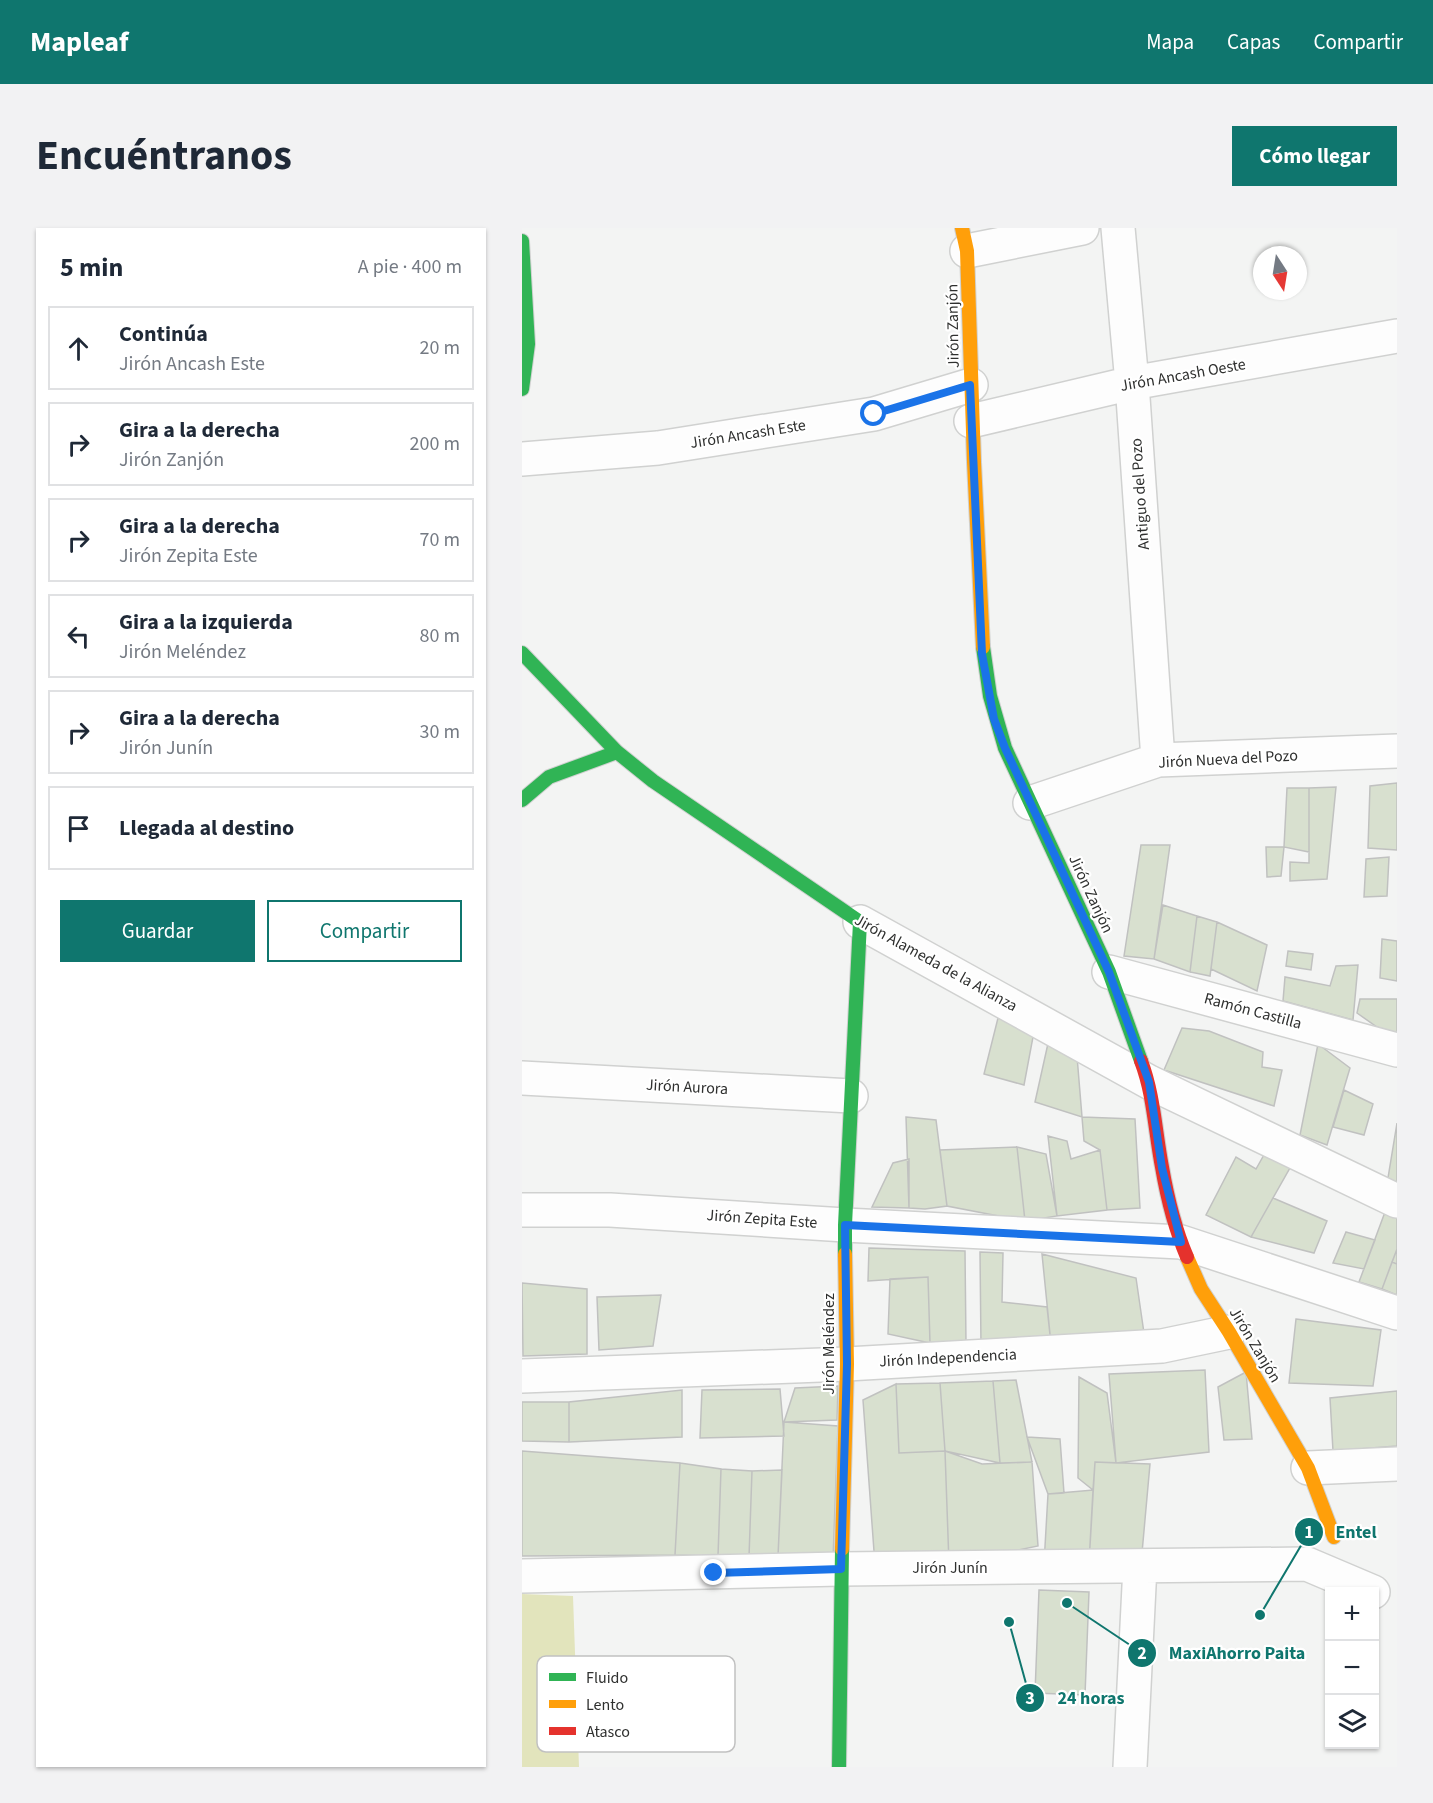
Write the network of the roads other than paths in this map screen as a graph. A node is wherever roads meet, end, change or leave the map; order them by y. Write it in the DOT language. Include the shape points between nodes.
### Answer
graph roads {
  1 [pos="1082,228"];
  2 [pos="1118,228"];
  3 [pos="965,239"];
  4 [pos="522,242"];
  5 [pos="1397,336"];
  6 [pos="1132,383"];
  7 [pos="970,385"];
  8 [pos="522,390"];
  9 [pos="971,421"];
  10 [pos="522,459"];
  11 [pos="522,653"];
  12 [pos="617,752"];
  13 [pos="1397,752"];
  14 [pos="1158,760"];
  15 [pos="522,800"];
  16 [pos="1030,803"];
  17 [pos="860,922"];
  18 [pos="1109,972"];
  19 [pos="1397,1050"];
  20 [pos="522,1078"];
  21 [pos="1149,1082"];
  22 [pos="851,1096"];
  23 [pos="1397,1201"];
  24 [pos="522,1210"];
  25 [pos="845,1225"];
  26 [pos="1181,1242"];
  27 [pos="1397,1313"];
  28 [pos="1229,1332"];
  29 [pos="847,1364"];
  30 [pos="522,1376"];
  31 [pos="1397,1464"];
  32 [pos="1308,1468"];
  33 [pos="1334,1537"];
  34 [pos="1140,1566"];
  35 [pos="841,1569"];
  36 [pos="522,1576"];
  37 [pos="1362,1587"];
  38 [pos="1379,1594"];
  39 [pos="1397,1602"];
  40 [pos="839,1767"];
  41 [pos="1130,1767"];
  1 -- 3 [label="street"];
  2 -- 6 [label="street, Antiguo del Pozo"];
  3 -- 7 [label="street, Jirón Zanjón"];
  4 -- 8 [label="street" via="528,345"];
  5 -- 6 [label="street, Jirón Ancash Oeste"];
  6 -- 9 [label="street, Jirón Ancash Oeste"];
  6 -- 14 [label="street, Antiguo del Pozo"];
  7 -- 9 [label="street, Jirón Zanjón"];
  7 -- 10 [label="street, Jirón Ancash Este" via="874,414 658,448"];
  9 -- 16 [label="street, Jirón Zanjón" via="986,682 994,719"];
  11 -- 12 [label="street, Jirón Alameda de la Alianza"];
  12 -- 15 [label="street" via="549,777"];
  12 -- 17 [label="street, Jirón Alameda de la Alianza" via="653,781"];
  13 -- 14 [label="street, Jirón Nueva del Pozo"];
  14 -- 16 [label="street, Jirón Nueva del Pozo"];
  16 -- 18 [label="street, Jirón Zanjón"];
  17 -- 21 [label="street, Jirón Alameda de la Alianza"];
  17 -- 22 [label="street, Jirón Meléndez"];
  18 -- 19 [label="street, Ramón Castilla"];
  18 -- 21 [label="street, Jirón Zanjón"];
  20 -- 22 [label="street, Jirón Aurora"];
  21 -- 23 [label="street, Jirón Alameda de la Alianza"];
  21 -- 26 [label="street, Jirón Zanjón" via="1162,1168"];
  22 -- 25 [label="street, Jirón Meléndez"];
  24 -- 25 [label="street, Jirón Zepita Este" via="610,1210"];
  25 -- 26 [label="street, Jirón Zepita Este"];
  25 -- 29 [label="street, Jirón Meléndez"];
  26 -- 27 [label="street, Jirón Zepita Este"];
  26 -- 28 [label="street, Jirón Zanjón" via="1201,1289"];
  28 -- 29 [label="street, Jirón Independencia" via="1162,1346"];
  28 -- 32 [label="street, Jirón Zanjón"];
  29 -- 30 [label="street, Jirón Independencia"];
  29 -- 35 [label="street, Jirón Meléndez"];
  31 -- 32 [label="street"];
  32 -- 33 [label="street, Jirón Zanjón"];
  34 -- 35 [label="street, Jirón Junín"];
  34 -- 37 [label="street, Jirón Junín" via="1307,1564"];
  34 -- 41 [label="street"];
  35 -- 36 [label="street, Jirón Junín"];
  35 -- 40 [label="street, Jirón Meléndez"];
  38 -- 39 [label="street, Jirón Junín"];
}
